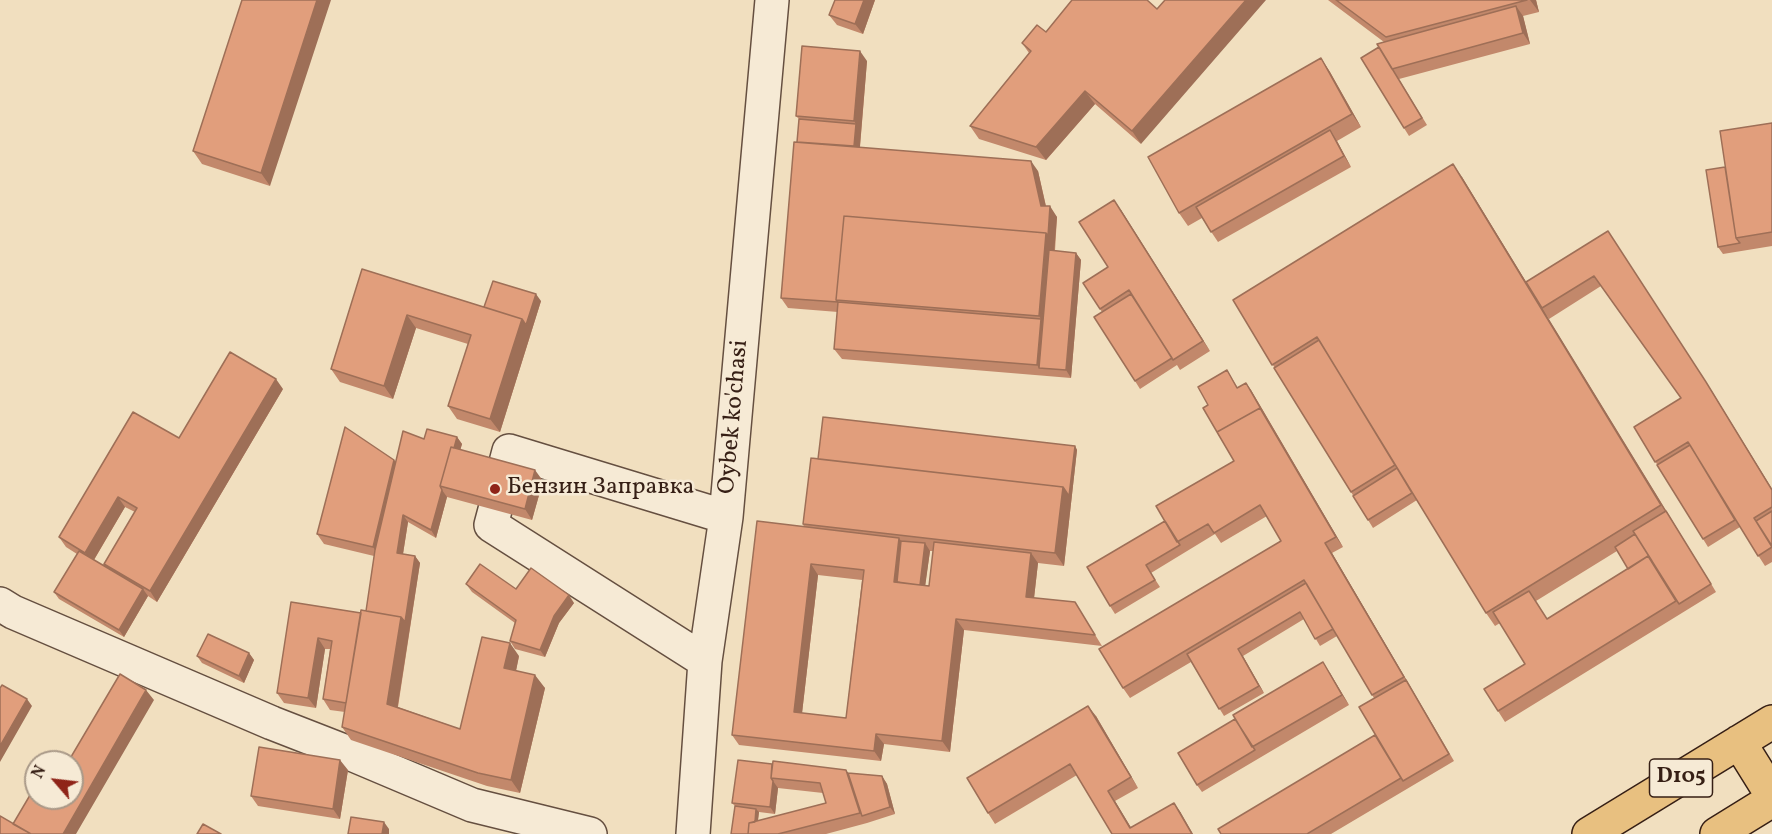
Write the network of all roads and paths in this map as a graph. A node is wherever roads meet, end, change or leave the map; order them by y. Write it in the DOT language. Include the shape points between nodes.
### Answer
graph roads {
  1 [pos="772,0"];
  2 [pos="504,470"];
  3 [pos="495,510"];
  4 [pos="726,517"];
  5 [pos="0,604"];
  6 [pos="705,661"];
  7 [pos="1772,722"];
  8 [pos="1739,742"];
  9 [pos="1772,795"];
  10 [pos="1772,800"];
  11 [pos="590,834"];
  12 [pos="693,834"];
  13 [pos="1589,834"];
  14 [pos="1717,834"];
  1 -- 4 [label="street, Oybek ko'chasi"];
  2 -- 4 [label="street" via="509,451"];
  3 -- 6 [label="street" via="491,525"];
  4 -- 6 [label="street, Oybek ko'chasi"];
  5 -- 11 [label="street" via="472,805"];
  6 -- 12 [label="street, Oybek ko'chasi"];
  7 -- 8 [label="highway, D105"];
  8 -- 9 [label="highway"];
  8 -- 13 [label="highway, D105"];
  10 -- 14 [label="highway, D105"];
}
